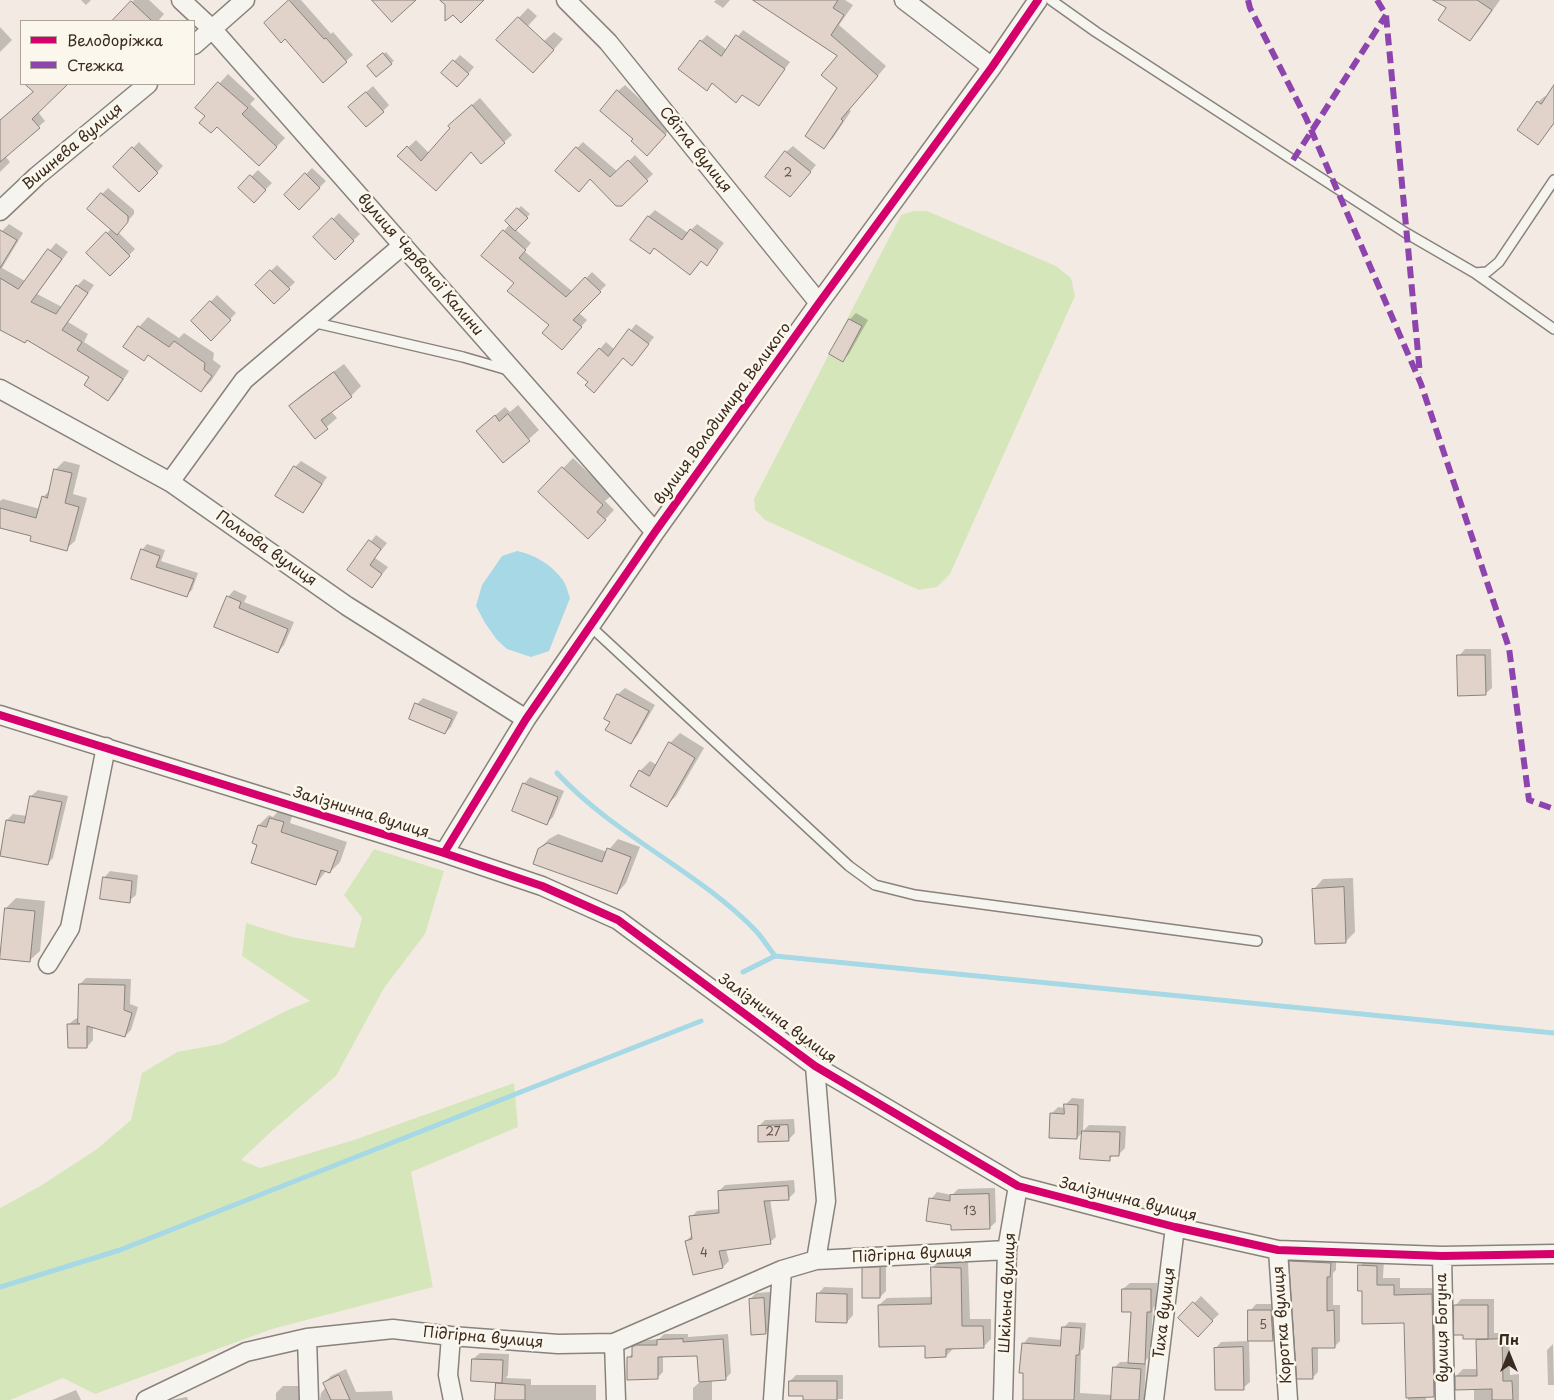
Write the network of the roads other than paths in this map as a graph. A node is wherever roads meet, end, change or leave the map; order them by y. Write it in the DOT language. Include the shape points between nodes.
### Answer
graph roads {
  1 [pos="181,0"];
  2 [pos="245,0"];
  3 [pos="566,0"];
  4 [pos="904,0"];
  5 [pos="1038,0"];
  6 [pos="1051,0"];
  7 [pos="213,30"];
  8 [pos="195,44"];
  9 [pos="992,67"];
  10 [pos="147,85"];
  11 [pos="1554,180"];
  12 [pos="0,211"];
  13 [pos="402,245"];
  14 [pos="1475,273"];
  15 [pos="819,303"];
  16 [pos="312,322"];
  17 [pos="1554,329"];
  18 [pos="514,372"];
  19 [pos="0,389"];
  20 [pos="170,482"];
  21 [pos="655,532"];
  22 [pos="590,626"];
  23 [pos="0,715"];
  24 [pos="526,719"];
  25 [pos="106,747"];
  26 [pos="444,854"];
  27 [pos="1256,941"];
  28 [pos="48,964"];
  29 [pos="815,1066"];
  30 [pos="1018,1186"];
  31 [pos="1175,1227"];
  32 [pos="1007,1250"];
  33 [pos="1278,1250"];
  34 [pos="1554,1254"];
  35 [pos="1442,1256"];
  36 [pos="816,1260"];
  37 [pos="782,1270"];
  38 [pos="451,1336"];
  39 [pos="308,1338"];
  40 [pos="614,1343"];
  41 [pos="148,1400"];
  42 [pos="309,1400"];
  43 [pos="453,1400"];
  44 [pos="616,1400"];
  45 [pos="773,1400"];
  46 [pos="1004,1400"];
  47 [pos="1154,1400"];
  48 [pos="1288,1400"];
  49 [pos="1445,1400"];
  1 -- 7 [label="street, вулиця Червоної Калини"];
  2 -- 7 [label="street"];
  3 -- 15 [label="street, Світла вулиця" via="608,42"];
  4 -- 9 [label="street"];
  5 -- 9 [label="street, вулиця Володимира Великого"];
  6 -- 14 [label="lane" via="1406,233"];
  7 -- 8 [label="street"];
  7 -- 13 [label="street, вулиця Червоної Калини"];
  9 -- 15 [label="street, вулиця Володимира Великого"];
  10 -- 12 [label="street, Вишнева вулиця"];
  11 -- 14 [label="lane" via="1499,262 1487,272"];
  13 -- 16 [label="street"];
  13 -- 18 [label="street, вулиця Червоної Калини"];
  14 -- 17 [label="lane"];
  15 -- 21 [label="street, вулиця Володимира Великого"];
  16 -- 18 [label="lane"];
  16 -- 20 [label="street" via="244,380"];
  18 -- 21 [label="street, вулиця Червоної Калини"];
  19 -- 20 [label="street, Польова вулиця"];
  20 -- 24 [label="street, Польова вулиця" via="347,606"];
  21 -- 22 [label="street, вулиця Володимира Великого"];
  22 -- 24 [label="street, вулиця Володимира Великого"];
  22 -- 27 [label="lane" via="848,866 876,885 915,895"];
  23 -- 25 [label="street, Залізнична вулиця"];
  24 -- 26 [label="street, вулиця Володимира Великого"];
  25 -- 26 [label="street, Залізнична вулиця"];
  25 -- 28 [label="street" via="70,928"];
  26 -- 29 [label="street, Залізнична вулиця" via="542,886 618,920"];
  29 -- 30 [label="street, Залізнична вулиця"];
  29 -- 36 [label="street" via="826,1201"];
  30 -- 31 [label="street, Залізнична вулиця"];
  30 -- 32 [label="street, Шкільна вулиця"];
  31 -- 33 [label="street, Залізнична вулиця"];
  31 -- 47 [label="street, Тиха вулиця"];
  32 -- 36 [label="street, Підгірна вулиця"];
  32 -- 46 [label="street, Шкільна вулиця"];
  33 -- 35 [label="street, Залізнична вулиця"];
  33 -- 48 [label="street, Коротка вулиця"];
  34 -- 35 [label="street, Залізнична вулиця"];
  35 -- 49 [label="street, вулиця Богуна"];
  36 -- 37 [label="street, Підгірна вулиця"];
  37 -- 40 [label="street, Підгірна вулиця"];
  37 -- 45 [label="street"];
  38 -- 39 [label="street, Підгірна вулиця" via="393,1329"];
  38 -- 40 [label="street, Підгірна вулиця" via="558,1344"];
  38 -- 43 [label="street" via="448,1375"];
  39 -- 41 [label="street, Підгірна вулиця" via="246,1352"];
  39 -- 42 [label="street"];
  40 -- 44 [label="street"];
}
